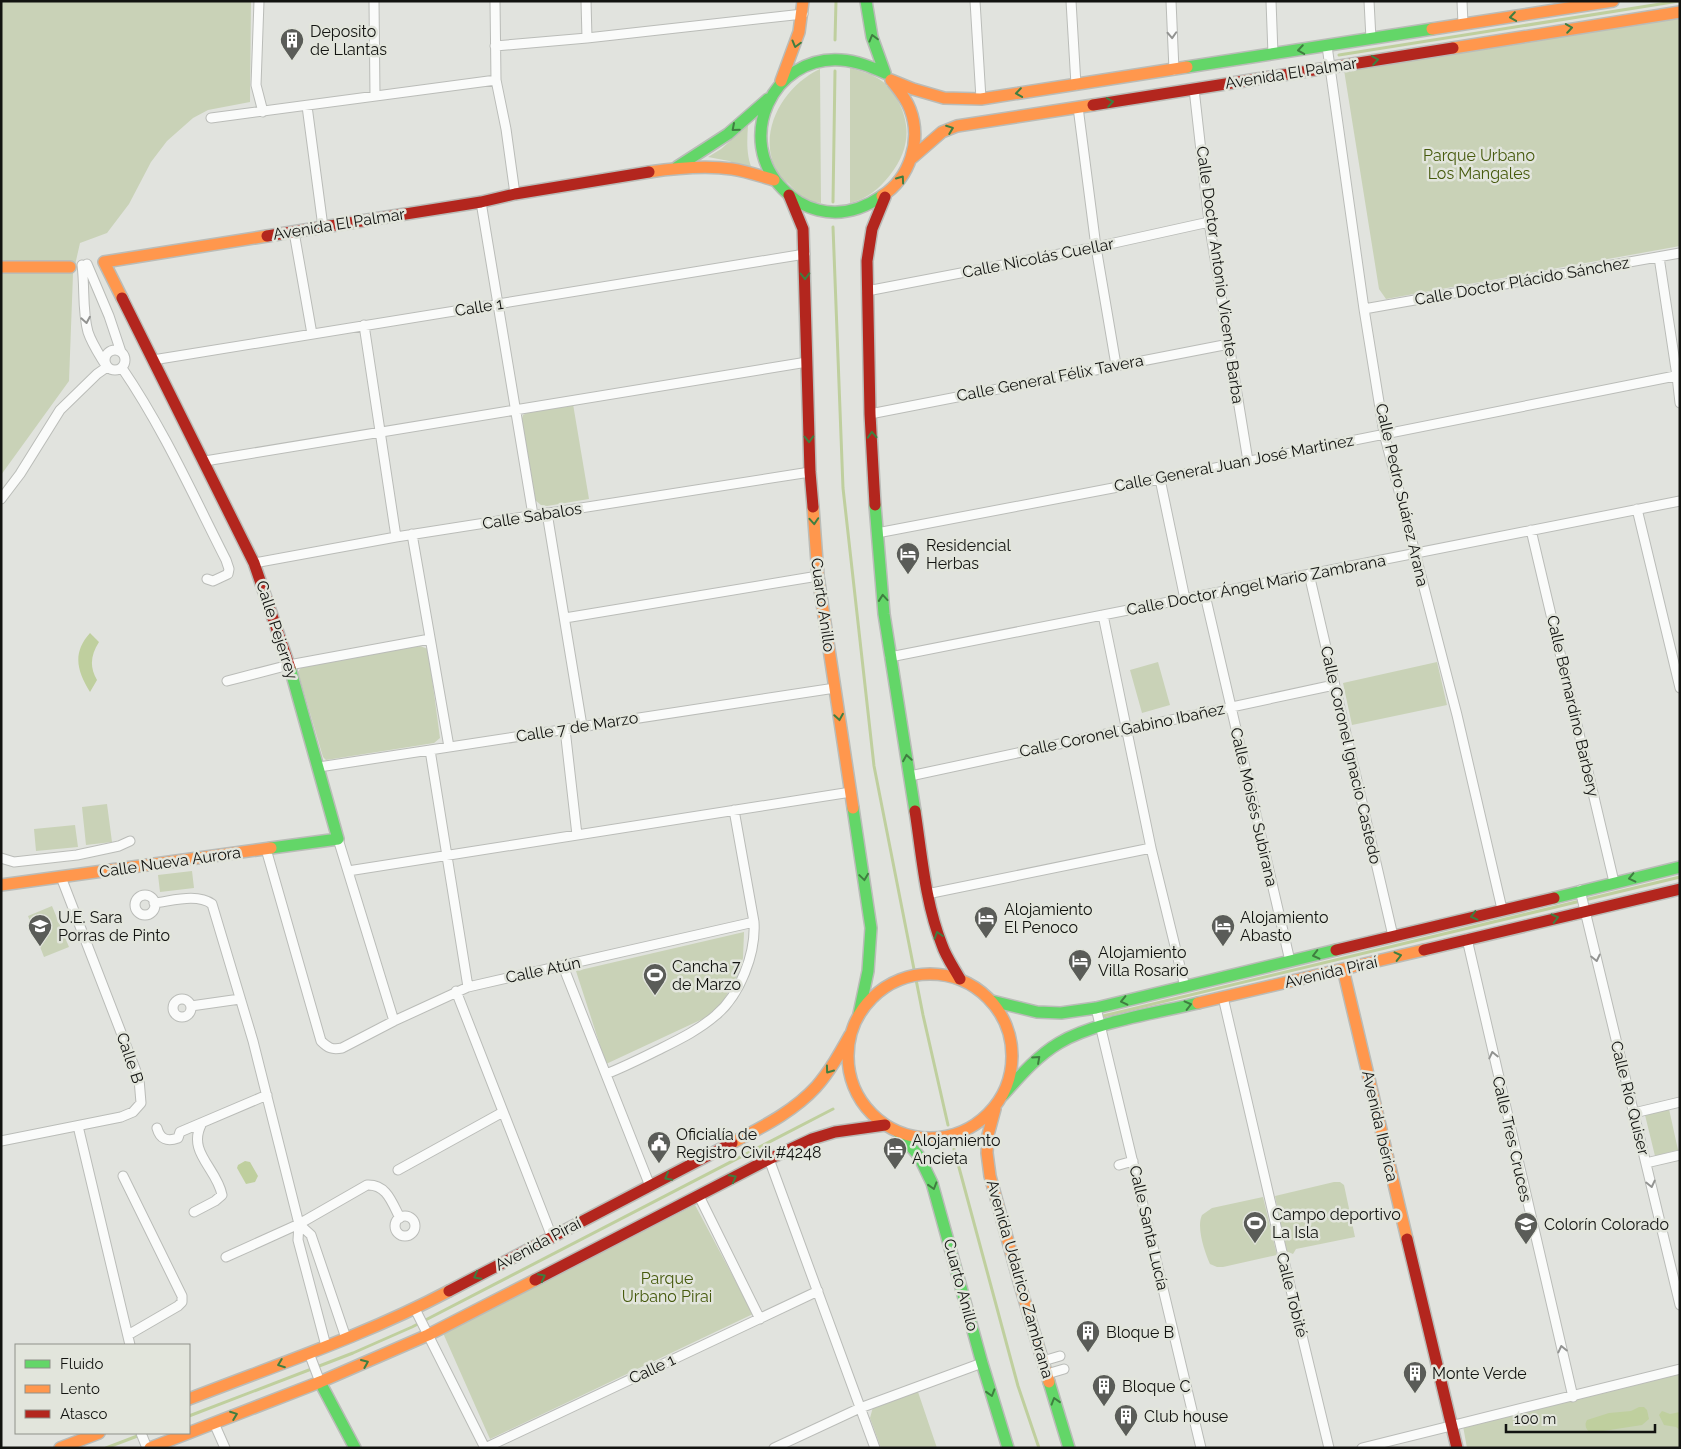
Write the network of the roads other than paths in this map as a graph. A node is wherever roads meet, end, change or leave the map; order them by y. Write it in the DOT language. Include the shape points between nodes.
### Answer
graph roads {
  1 [pos="259,1"];
  2 [pos="374,1"];
  3 [pos="495,1"];
  4 [pos="586,1"];
  5 [pos="803,1"];
  6 [pos="866,1"];
  7 [pos="975,1"];
  8 [pos="1070,1"];
  9 [pos="1171,1"];
  10 [pos="1270,1"];
  11 [pos="1369,1"];
  12 [pos="1462,1"];
  13 [pos="1613,1"];
  14 [pos="1562,5"];
  15 [pos="1680,12"];
  16 [pos="803,14"];
  17 [pos="1538,23"];
  18 [pos="1463,24"];
  19 [pos="587,38"];
  20 [pos="1372,39"];
  21 [pos="494,46"];
  22 [pos="1327,46"];
  23 [pos="1273,54"];
  24 [pos="1330,67"];
  25 [pos="1174,70"];
  26 [pos="888,76"];
  27 [pos="496,80"];
  28 [pos="780,84"];
  29 [pos="1076,85"];
  30 [pos="1054,88"];
  31 [pos="1194,89"];
  32 [pos="375,96"];
  33 [pos="771,96"];
  34 [pos="981,99"];
  35 [pos="307,106"];
  36 [pos="1078,107"];
  37 [pos="1058,109"];
  38 [pos="263,112"];
  39 [pos="211,118"];
  40 [pos="912,158"];
  41 [pos="676,168"];
  42 [pos="774,180"];
  43 [pos="515,194"];
  44 [pos="789,195"];
  45 [pos="885,197"];
  46 [pos="481,202"];
  47 [pos="1209,222"];
  48 [pos="323,227"];
  49 [pos="294,232"];
  50 [pos="1096,247"];
  51 [pos="1680,253"];
  52 [pos="804,254"];
  53 [pos="1659,256"];
  54 [pos="104,262"];
  55 [pos="84,265"];
  56 [pos="1,267"];
  57 [pos="70,267"];
  58 [pos="866,291"];
  59 [pos="499,304"];
  60 [pos="1364,309"];
  61 [pos="364,325"];
  62 [pos="312,334"];
  63 [pos="1229,344"];
  64 [pos="121,352"];
  65 [pos="153,360"];
  66 [pos="807,362"];
  67 [pos="1116,365"];
  68 [pos="106,366"];
  69 [pos="122,368"];
  70 [pos="1678,376"];
  71 [pos="1680,402"];
  72 [pos="516,410"];
  73 [pos="870,414"];
  74 [pos="380,432"];
  75 [pos="1384,434"];
  76 [pos="205,461"];
  77 [pos="1248,461"];
  78 [pos="810,472"];
  79 [pos="1160,479"];
  80 [pos="1,499"];
  81 [pos="1680,501"];
  82 [pos="1637,509"];
  83 [pos="547,513"];
  84 [pos="533,515"];
  85 [pos="1531,530"];
  86 [pos="877,533"];
  87 [pos="412,534"];
  88 [pos="396,537"];
  89 [pos="1415,553"];
  90 [pos="254,563"];
  91 [pos="1308,574"];
  92 [pos="818,576"];
  93 [pos="207,579"];
  94 [pos="1205,595"];
  95 [pos="1185,599"];
  96 [pos="1103,615"];
  97 [pos="565,618"];
  98 [pos="430,639"];
  99 [pos="890,657"];
  100 [pos="290,665"];
  101 [pos="1678,667"];
  102 [pos="228,680"];
  103 [pos="1334,685"];
  104 [pos="835,688"];
  105 [pos="1680,688"];
  106 [pos="1231,707"];
  107 [pos="582,726"];
  108 [pos="564,729"];
  109 [pos="1127,729"];
  110 [pos="449,747"];
  111 [pos="430,750"];
  112 [pos="319,767"];
  113 [pos="910,776"];
  114 [pos="851,792"];
  115 [pos="734,810"];
  116 [pos="578,835"];
  117 [pos="338,839"];
  118 [pos="130,841"];
  119 [pos="1151,848"];
  120 [pos="266,849"];
  121 [pos="448,856"];
  122 [pos="1,858"];
  123 [pos="1680,867"];
  124 [pos="348,871"];
  125 [pos="61,877"];
  126 [pos="1614,882"];
  127 [pos="1,885"];
  128 [pos="1680,889"];
  129 [pos="1580,892"];
  130 [pos="927,894"];
  131 [pos="154,903"];
  132 [pos="1502,909"];
  133 [pos="1585,909"];
  134 [pos="754,922"];
  135 [pos="1393,936"];
  136 [pos="1466,939"];
  137 [pos="1338,950"];
  138 [pos="1290,961"];
  139 [pos="563,966"];
  140 [pos="1343,968"];
  141 [pos="960,979"];
  142 [pos="468,987"];
  143 [pos="1184,987"];
  144 [pos="456,991"];
  145 [pos="1223,997"];
  146 [pos="240,999"];
  147 [pos="992,1002"];
  148 [pos="190,1006"];
  149 [pos="1096,1009"];
  150 [pos="859,1014"];
  151 [pos="394,1021"];
  152 [pos="1101,1025"];
  153 [pos="850,1035"];
  154 [pos="606,1074"];
  155 [pos="266,1095"];
  156 [pos="1003,1095"];
  157 [pos="1680,1102"];
  158 [pos="995,1108"];
  159 [pos="503,1112"];
  160 [pos="1634,1113"];
  161 [pos="202,1123"];
  162 [pos="885,1125"];
  163 [pos="78,1126"];
  164 [pos="158,1128"];
  165 [pos="898,1132"];
  166 [pos="1,1141"];
  167 [pos="1680,1155"];
  168 [pos="769,1159"];
  169 [pos="1133,1162"];
  170 [pos="1646,1164"];
  171 [pos="1119,1165"];
  172 [pos="398,1170"];
  173 [pos="124,1176"];
  174 [pos="650,1186"];
  175 [pos="699,1196"];
  176 [pos="194,1212"];
  177 [pos="400,1218"];
  178 [pos="299,1224"];
  179 [pos="552,1237"];
  180 [pos="226,1257"];
  181 [pos="818,1291"];
  182 [pos="1680,1303"];
  183 [pos="416,1311"];
  184 [pos="760,1318"];
  185 [pos="427,1332"];
  186 [pos="128,1335"];
  187 [pos="346,1338"];
  188 [pos="130,1344"];
  189 [pos="326,1346"];
  190 [pos="310,1356"];
  191 [pos="1060,1356"];
  192 [pos="1043,1361"];
  193 [pos="982,1362"];
  194 [pos="1064,1369"];
  195 [pos="1680,1369"];
  196 [pos="1047,1374"];
  197 [pos="319,1379"];
  198 [pos="1573,1397"];
  199 [pos="190,1398"];
  200 [pos="860,1408"];
  201 [pos="214,1423"];
  202 [pos="1452,1425"];
  203 [pos="190,1431"];
  204 [pos="96,1434"];
  205 [pos="141,1434"];
  206 [pos="182,1434"];
  207 [pos="147,1446"];
  208 [pos="60,1448"];
  209 [pos="225,1448"];
  210 [pos="355,1448"];
  211 [pos="485,1448"];
  212 [pos="774,1448"];
  213 [pos="874,1448"];
  214 [pos="1008,1448"];
  215 [pos="1069,1448"];
  216 [pos="1201,1448"];
  217 [pos="1329,1448"];
  218 [pos="1362,1448"];
  219 [pos="1457,1448"];
  1 -- 38 [label="street" via="256,85"];
  2 -- 32 [label="street"];
  3 -- 21 [label="street"];
  4 -- 19 [label="street"];
  5 -- 16 [label="main road"];
  26 -- 6 [label="main road, one-way" via="872,37"];
  7 -- 34 [label="street"];
  8 -- 29 [label="street"];
  9 -- 25 [label="street, one-way"];
  10 -- 23 [label="street"];
  11 -- 20 [label="street"];
  12 -- 18 [label="street"];
  13 -- 14 [label="main road, Avenida El Palmar"];
  14 -- 17 [label="main road, Avenida El Palmar"];
  17 -- 15 [label="main road, Avenida El Palmar, one-way"];
  16 -- 19 [label="street"];
  16 -- 28 [label="main road, one-way" via="795,49"];
  17 -- 18 [label="main road, Avenida El Palmar, one-way"];
  24 -- 17 [label="main road, Avenida El Palmar, one-way"];
  18 -- 20 [label="main road, Avenida El Palmar"];
  19 -- 21 [label="street"];
  20 -- 22 [label="main road, Avenida El Palmar"];
  21 -- 27 [label="street"];
  22 -- 23 [label="main road, Avenida El Palmar, one-way"];
  22 -- 24 [label="street, Calle Pedro Suárez Arana"];
  23 -- 25 [label="main road, Avenida El Palmar"];
  24 -- 31 [label="main road, Avenida El Palmar"];
  24 -- 60 [label="street, Calle Pedro Suárez Arana"];
  25 -- 29 [label="main road, Avenida El Palmar"];
  26 -- 28 [label="main road" via="867,64 838,59 802,67"];
  26 -- 34 [label="main road, Avenida El Palmar" via="913,89 944,98"];
  26 -- 40 [label="main road" via="905,96 913,116"];
  27 -- 32 [label="street"];
  27 -- 43 [label="street"];
  28 -- 33 [label="main road"];
  29 -- 30 [label="main road, Avenida El Palmar"];
  30 -- 34 [label="main road, Avenida El Palmar, one-way"];
  30 -- 37 [label="main road" via="1052,102"];
  36 -- 31 [label="main road, Avenida El Palmar, one-way"];
  31 -- 47 [label="street, Calle Doctor Antonio Vicente Barba"];
  32 -- 35 [label="street"];
  33 -- 41 [label="main road, Avenida El Palmar, one-way" via="728,134"];
  33 -- 42 [label="main road" via="760,129 761,147"];
  35 -- 38 [label="street"];
  35 -- 48 [label="street"];
  36 -- 37 [label="main road, Avenida El Palmar"];
  36 -- 50 [label="street"];
  40 -- 37 [label="main road, Avenida El Palmar, one-way" via="942,132 958,126"];
  38 -- 39 [label="street"];
  45 -- 40 [label="main road, one-way" via="897,186"];
  41 -- 42 [label="main road, Avenida El Palmar" via="734,169"];
  41 -- 43 [label="main road, Avenida El Palmar"];
  42 -- 44 [label="main road"];
  43 -- 46 [label="main road, Avenida El Palmar"];
  44 -- 45 [label="main road" via="806,207 833,213 867,207"];
  44 -- 52 [label="main road, Cuarto Anillo" via="803,229"];
  45 -- 58 [label="main road" via="872,229"];
  46 -- 48 [label="main road, Avenida El Palmar"];
  46 -- 59 [label="street"];
  47 -- 50 [label="street, Calle Nicolás Cuellar"];
  47 -- 63 [label="street, Calle Doctor Antonio Vicente Barba"];
  48 -- 49 [label="main road, Avenida El Palmar"];
  49 -- 54 [label="main road, Avenida El Palmar"];
  49 -- 62 [label="street"];
  50 -- 58 [label="street, Calle Nicolás Cuellar"];
  50 -- 67 [label="street"];
  51 -- 53 [label="street, Calle Doctor Plácido Sánchez"];
  52 -- 59 [label="street, Calle 1"];
  52 -- 66 [label="main road, Cuarto Anillo, one-way"];
  53 -- 60 [label="street, Calle Doctor Plácido Sánchez"];
  53 -- 70 [label="street"];
  54 -- 55 [label="street, Avenida El Palmar"];
  54 -- 65 [label="main road, Calle Pejerrey"];
  55 -- 57 [label="street, Avenida El Palmar"];
  55 -- 64 [label="street" via="109,316"];
  55 -- 68 [label="street, one-way" via="88,332"];
  56 -- 57 [label="main road, Avenida El Palmar"];
  58 -- 73 [label="main road"];
  59 -- 61 [label="street, Calle 1"];
  59 -- 72 [label="street"];
  60 -- 75 [label="street, Calle Pedro Suárez Arana"];
  61 -- 62 [label="street, Calle 1"];
  61 -- 74 [label="street"];
  62 -- 65 [label="street, Calle 1"];
  63 -- 67 [label="street, Calle General Félix Tavera"];
  63 -- 77 [label="street, Calle Doctor Antonio Vicente Barba"];
  64 -- 68 [label="street" via="107,353"];
  64 -- 69 [label="street" via="125,358"];
  65 -- 76 [label="main road, Calle Pejerrey"];
  66 -- 72 [label="street"];
  66 -- 78 [label="main road, Cuarto Anillo, one-way"];
  67 -- 73 [label="street, Calle General Félix Tavera"];
  68 -- 69 [label="street" via="114,370"];
  68 -- 80 [label="street" via="60,410"];
  69 -- 93 [label="street" via="150,412 226,560 228,574 213,581"];
  70 -- 71 [label="street"];
  70 -- 75 [label="street, Calle General Juan José Martinez"];
  72 -- 74 [label="street"];
  72 -- 84 [label="street"];
  86 -- 73 [label="main road, one-way"];
  74 -- 76 [label="street"];
  74 -- 88 [label="street"];
  75 -- 77 [label="street, Calle General Juan José Martinez"];
  75 -- 89 [label="street, Calle Pedro Suárez Arana"];
  76 -- 90 [label="main road, Calle Pejerrey"];
  77 -- 79 [label="street, Calle General Juan José Martinez"];
  78 -- 83 [label="street, Calle Sabalos"];
  78 -- 92 [label="main road, Cuarto Anillo, one-way"];
  79 -- 86 [label="street, Calle General Juan José Martinez"];
  79 -- 95 [label="street"];
  81 -- 82 [label="street, Calle Doctor Ángel Mario Zambrana"];
  82 -- 85 [label="street, Calle Doctor Ángel Mario Zambrana"];
  82 -- 101 [label="street"];
  83 -- 84 [label="street, Calle Sabalos"];
  83 -- 97 [label="street"];
  84 -- 87 [label="street, Calle Sabalos"];
  85 -- 89 [label="street, Calle Doctor Ángel Mario Zambrana"];
  85 -- 126 [label="street, Calle Bernardino Barbery"];
  99 -- 86 [label="main road, one-way"];
  87 -- 88 [label="street, Calle Sabalos"];
  87 -- 98 [label="street"];
  88 -- 90 [label="street, Calle Sabalos"];
  89 -- 91 [label="street, Calle Doctor Ángel Mario Zambrana"];
  89 -- 132 [label="street, Calle Pedro Suárez Arana"];
  90 -- 100 [label="main road, Calle Pejerrey"];
  91 -- 94 [label="street, Calle Doctor Ángel Mario Zambrana"];
  91 -- 103 [label="street, Calle Coronel Ignacio Castedo"];
  92 -- 97 [label="street"];
  92 -- 104 [label="main road, Cuarto Anillo"];
  94 -- 95 [label="street, Calle Doctor Ángel Mario Zambrana"];
  94 -- 106 [label="street, Calle Moisés Subirana"];
  95 -- 96 [label="street, Calle Doctor Ángel Mario Zambrana"];
  96 -- 99 [label="street, Calle Doctor Ángel Mario Zambrana"];
  96 -- 109 [label="street"];
  97 -- 107 [label="street"];
  98 -- 100 [label="street"];
  98 -- 110 [label="street"];
  113 -- 99 [label="main road, one-way"];
  100 -- 102 [label="street"];
  100 -- 112 [label="main road, Calle Pejerrey"];
  101 -- 105 [label="street"];
  103 -- 106 [label="street, Calle Coronel Gabino Ibañez"];
  103 -- 135 [label="street, Calle Coronel Ignacio Castedo"];
  104 -- 107 [label="street, Calle 7 de Marzo"];
  104 -- 114 [label="main road, Cuarto Anillo, one-way"];
  106 -- 109 [label="street, Calle Coronel Gabino Ibañez"];
  106 -- 138 [label="street, Calle Moisés Subirana"];
  107 -- 108 [label="street, Calle 7 de Marzo"];
  108 -- 110 [label="street, Calle 7 de Marzo"];
  108 -- 116 [label="street"];
  109 -- 113 [label="street, Calle Coronel Gabino Ibañez"];
  109 -- 119 [label="street"];
  110 -- 111 [label="street, Calle 7 de Marzo"];
  111 -- 112 [label="street, Calle 7 de Marzo"];
  111 -- 121 [label="street"];
  112 -- 117 [label="main road, Calle Pejerrey"];
  113 -- 130 [label="main road"];
  114 -- 115 [label="street"];
  114 -- 150 [label="main road, Cuarto Anillo, one-way" via="871,928 871,958"];
  115 -- 116 [label="street"];
  115 -- 134 [label="street"];
  116 -- 121 [label="street"];
  117 -- 120 [label="main road, Calle Nueva Aurora"];
  117 -- 124 [label="street, Calle Pejerrey"];
  118 -- 122 [label="street" via="77,855 14,862"];
  119 -- 130 [label="street"];
  119 -- 143 [label="street"];
  120 -- 125 [label="main road, Calle Nueva Aurora"];
  120 -- 151 [label="street, Calle Atún" via="321,1041 335,1050"];
  121 -- 124 [label="street"];
  121 -- 142 [label="street"];
  123 -- 126 [label="main road, Avenida Piraí, one-way"];
  124 -- 151 [label="street, Calle Pejerrey"];
  125 -- 127 [label="main road, Calle Nueva Aurora"];
  125 -- 163 [label="street, Calle B" via="139,1079 141,1093 141,1102 133,1112"];
  126 -- 129 [label="main road, Avenida Piraí"];
  128 -- 133 [label="main road, Avenida Piraí"];
  129 -- 132 [label="main road, Avenida Piraí"];
  129 -- 133 [label="street, Calle Río Quiser"];
  141 -- 130 [label="main road, one-way" via="942,946"];
  131 -- 146 [label="street" via="190,898 206,899 212,904"];
  132 -- 135 [label="main road, Avenida Piraí, one-way"];
  136 -- 133 [label="main road, Avenida Piraí, one-way"];
  133 -- 160 [label="street, Calle Río Quiser, one-way"];
  134 -- 139 [label="street, Calle Atún"];
  134 -- 154 [label="street" via="755,935 749,963 733,995 717,1015 690,1034"];
  135 -- 137 [label="main road, Avenida Piraí"];
  140 -- 136 [label="main road, Avenida Piraí, one-way"];
  198 -- 136 [label="street, Calle Tres Cruces, one-way"];
  137 -- 138 [label="main road, Avenida Piraí, one-way"];
  137 -- 140 [label="main road, Avenida Ibérica"];
  138 -- 143 [label="main road, Avenida Piraí"];
  139 -- 142 [label="street, Calle Atún"];
  139 -- 154 [label="street"];
  140 -- 145 [label="main road, Avenida Piraí"];
  140 -- 202 [label="main road, Avenida Ibérica"];
  141 -- 147 [label="main road" via="977,988"];
  141 -- 150 [label="main road" via="937,974 914,975 881,990"];
  142 -- 144 [label="street, Calle Atún"];
  143 -- 149 [label="main road, Avenida Piraí, one-way"];
  144 -- 151 [label="street, Calle Atún"];
  144 -- 159 [label="street"];
  152 -- 145 [label="main road, Avenida Piraí, one-way"];
  145 -- 217 [label="street, Calle Tobité"];
  146 -- 148 [label="street"];
  146 -- 155 [label="street"];
  147 -- 149 [label="main road, Avenida Piraí" via="1037,1012"];
  147 -- 156 [label="main road" via="1010,1036 1013,1056"];
  149 -- 152 [label="street, Calle Santa Lucía"];
  150 -- 153 [label="main road"];
  156 -- 152 [label="main road, Avenida Piraí, one-way" via="1044,1053"];
  152 -- 169 [label="street, Calle Santa Lucía"];
  153 -- 162 [label="main road" via="848,1060 853,1085 860,1101"];
  153 -- 174 [label="main road, Avenida Piraí, one-way" via="821,1081 801,1101 762,1127"];
  154 -- 174 [label="street"];
  155 -- 161 [label="street"];
  155 -- 178 [label="street"];
  156 -- 158 [label="main road"];
  157 -- 160 [label="street"];
  158 -- 165 [label="main road" via="969,1129 952,1136 915,1137"];
  158 -- 192 [label="main road, Avenida Udalrico Zambrana" via="988,1135 990,1176"];
  159 -- 172 [label="street"];
  159 -- 179 [label="street"];
  160 -- 170 [label="street, Calle Río Quiser"];
  161 -- 164 [label="street" via="180,1132 178,1138 170,1141 162,1138"];
  161 -- 176 [label="street" via="197,1146 220,1185 222,1195"];
  162 -- 165 [label="main road"];
  162 -- 168 [label="main road, Avenida Piraí" via="835,1132"];
  163 -- 166 [label="street, Calle B"];
  163 -- 186 [label="street"];
  165 -- 193 [label="main road, Cuarto Anillo, one-way" via="924,1162 932,1183"];
  167 -- 170 [label="street"];
  175 -- 168 [label="main road, Avenida Piraí, one-way"];
  168 -- 181 [label="street"];
  169 -- 171 [label="street"];
  169 -- 216 [label="street, Calle Santa Lucía"];
  170 -- 182 [label="street, Calle Río Quiser, one-way"];
  173 -- 186 [label="street" via="182,1296 178,1306"];
  174 -- 179 [label="main road, Avenida Piraí"];
  175 -- 184 [label="street"];
  185 -- 175 [label="main road, Avenida Piraí, one-way"];
  177 -- 178 [label="street" via="386,1192 381,1187 367,1185"];
  178 -- 180 [label="street"];
  178 -- 187 [label="street" via="311,1235"];
  178 -- 189 [label="street" via="298,1240"];
  179 -- 183 [label="main road, Avenida Piraí, one-way"];
  181 -- 184 [label="street, Calle 1"];
  181 -- 200 [label="street"];
  183 -- 185 [label="street"];
  183 -- 187 [label="main road, Avenida Piraí"];
  184 -- 211 [label="street, Calle 1"];
  197 -- 185 [label="main road, Avenida Piraí, one-way"];
  185 -- 211 [label="street"];
  186 -- 188 [label="street"];
  187 -- 189 [label="main road, Avenida Piraí"];
  189 -- 190 [label="main road, Avenida Piraí"];
  190 -- 197 [label="street"];
  190 -- 199 [label="main road, Avenida Piraí, one-way"];
  191 -- 192 [label="street"];
  192 -- 196 [label="main road, Avenida Udalrico Zambrana"];
  193 -- 200 [label="street"];
  193 -- 214 [label="main road, Cuarto Anillo, one-way"];
  194 -- 196 [label="street"];
  195 -- 198 [label="street"];
  215 -- 196 [label="main road, Avenida Udalrico Zambrana, one-way"];
  201 -- 197 [label="main road, Avenida Piraí, one-way"];
  197 -- 210 [label="main road"];
  198 -- 202 [label="street"];
  200 -- 212 [label="street"];
  200 -- 213 [label="street"];
  201 -- 203 [label="main road, Avenida Piraí"];
  201 -- 209 [label="street"];
  202 -- 218 [label="street"];
  202 -- 219 [label="main road, Avenida Ibérica"];
  204 -- 208 [label="main road"];
  205 -- 207 [label="street"];
  206 -- 207 [label="main road, Avenida Piraí"];
}
